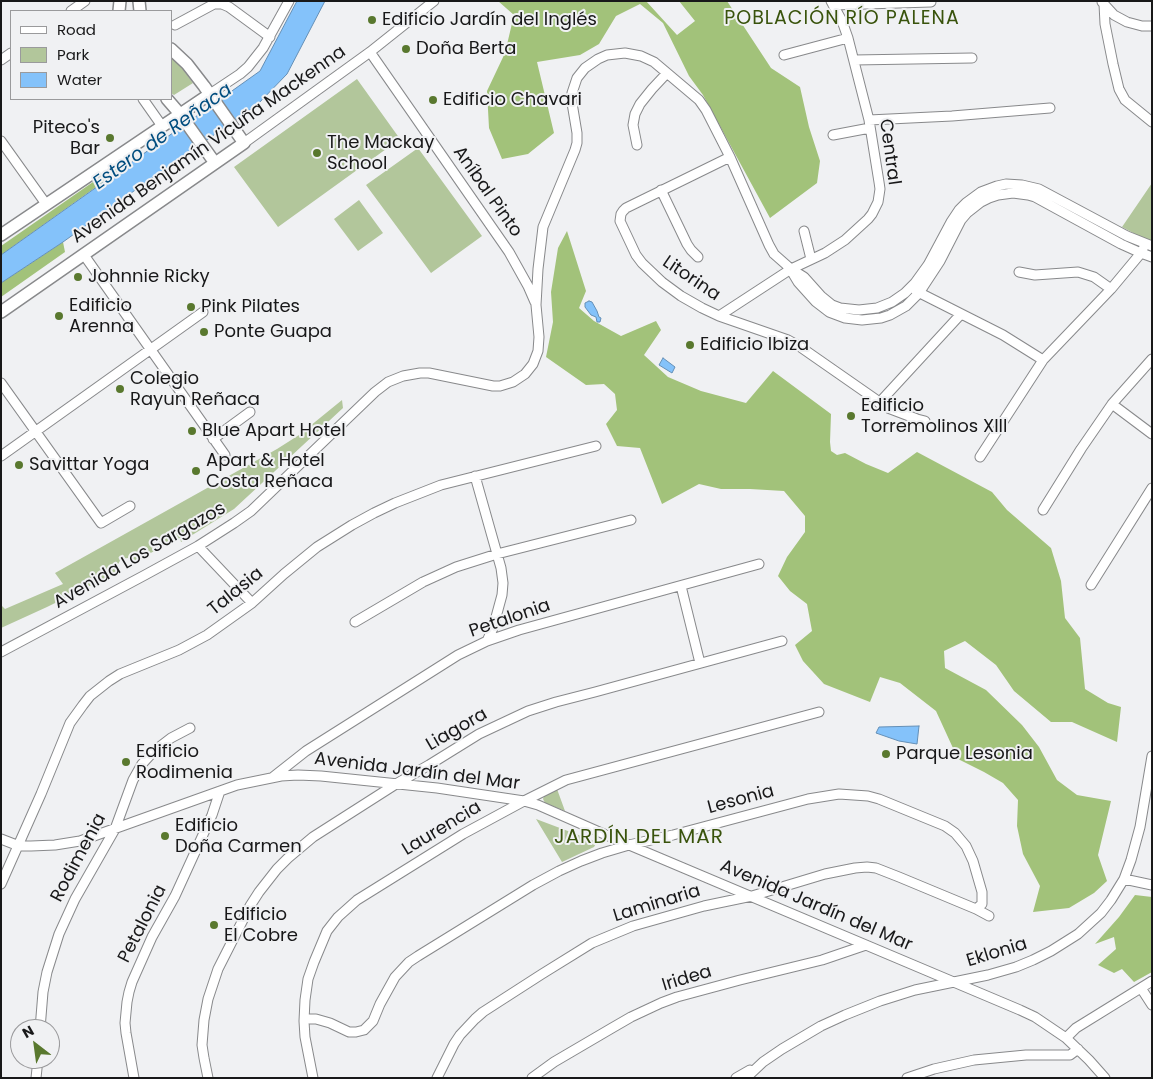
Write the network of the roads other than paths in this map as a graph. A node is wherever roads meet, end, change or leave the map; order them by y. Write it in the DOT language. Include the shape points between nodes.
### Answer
graph roads {
  1 [pos="289,1"];
  2 [pos="434,1"];
  3 [pos="931,2"];
  4 [pos="832,3"];
  5 [pos="1103,3"];
  6 [pos="175,25"];
  7 [pos="1152,26"];
  8 [pos="270,37"];
  9 [pos="848,38"];
  10 [pos="172,50"];
  11 [pos="370,52"];
  12 [pos="784,55"];
  13 [pos="972,58"];
  14 [pos="854,60"];
  15 [pos="667,73"];
  16 [pos="212,97"];
  17 [pos="144,100"];
  18 [pos="168,100"];
  19 [pos="1050,108"];
  20 [pos="182,117"];
  21 [pos="1152,122"];
  22 [pos="870,124"];
  23 [pos="162,126"];
  24 [pos="834,136"];
  25 [pos="1,141"];
  26 [pos="244,142"];
  27 [pos="637,146"];
  28 [pos="730,157"];
  29 [pos="215,163"];
  30 [pos="661,190"];
  31 [pos="46,204"];
  32 [pos="804,231"];
  33 [pos="1,235"];
  34 [pos="1149,245"];
  35 [pos="1141,254"];
  36 [pos="84,255"];
  37 [pos="698,257"];
  38 [pos="1152,257"];
  39 [pos="811,259"];
  40 [pos="791,269"];
  41 [pos="1019,272"];
  42 [pos="911,288"];
  43 [pos="1111,289"];
  44 [pos="919,294"];
  45 [pos="536,305"];
  46 [pos="1,312"];
  47 [pos="203,312"];
  48 [pos="961,314"];
  49 [pos="719,316"];
  50 [pos="150,350"];
  51 [pos="1152,359"];
  52 [pos="1044,360"];
  53 [pos="1,383"];
  54 [pos="879,403"];
  55 [pos="1112,404"];
  56 [pos="250,412"];
  57 [pos="926,421"];
  58 [pos="36,431"];
  59 [pos="1152,434"];
  60 [pos="213,439"];
  61 [pos="596,446"];
  62 [pos="225,455"];
  63 [pos="1,456"];
  64 [pos="980,457"];
  65 [pos="475,476"];
  66 [pos="1152,488"];
  67 [pos="130,506"];
  68 [pos="1043,510"];
  69 [pos="632,520"];
  70 [pos="198,546"];
  71 [pos="497,554"];
  72 [pos="759,564"];
  73 [pos="1091,585"];
  74 [pos="680,586"];
  75 [pos="252,603"];
  76 [pos="355,622"];
  77 [pos="487,641"];
  78 [pos="782,641"];
  79 [pos="1,652"];
  80 [pos="700,662"];
  81 [pos="818,712"];
  82 [pos="190,728"];
  83 [pos="1152,756"];
  84 [pos="273,777"];
  85 [pos="396,784"];
  86 [pos="220,791"];
  87 [pos="524,801"];
  88 [pos="115,828"];
  89 [pos="1,838"];
  90 [pos="629,845"];
  91 [pos="19,846"];
  92 [pos="1124,879"];
  93 [pos="1,884"];
  94 [pos="1152,885"];
  95 [pos="752,896"];
  96 [pos="976,909"];
  97 [pos="989,916"];
  98 [pos="866,946"];
  99 [pos="988,974"];
  100 [pos="1152,981"];
  101 [pos="954,982"];
  102 [pos="1141,988"];
  103 [pos="985,995"];
  104 [pos="1152,1005"];
  105 [pos="41,1019"];
  106 [pos="304,1021"];
  107 [pos="1066,1038"];
  108 [pos="1078,1049"];
  109 [pos="763,1062"];
  110 [pos="134,1078"];
  111 [pos="208,1078"];
  112 [pos="313,1078"];
  113 [pos="437,1078"];
  114 [pos="532,1078"];
  115 [pos="736,1078"];
  116 [pos="746,1078"];
  117 [pos="907,1078"];
  118 [pos="1105,1078"];
  1 -- 8 [label="street"];
  2 -- 11 [label="street, Avenida Benjamín Vicuña Mackenna"];
  3 -- 4 [label="street"];
  4 -- 9 [label="street, Central"];
  5 -- 7 [label="street" via="1114,15 1127,22"];
  5 -- 21 [label="street" via="1119,89 1125,100"];
  6 -- 8 [label="street" via="214,4 222,4"];
  8 -- 16 [label="street" via="248,66"];
  9 -- 12 [label="street"];
  9 -- 14 [label="street, Central"];
  10 -- 16 [label="main road"];
  11 -- 26 [label="street, Avenida Benjamín Vicuña Mackenna"];
  11 -- 45 [label="street, Aníbal Pinto" via="509,252"];
  13 -- 14 [label="street"];
  14 -- 22 [label="street, Central"];
  15 -- 27 [label="street" via="640,104 633,125"];
  15 -- 28 [label="street, Avenida Los Sargazos" via="699,100"];
  15 -- 45 [label="street, Avenida Los Sargazos" via="654,62 625,53 590,63 577,78 572,93 577,143 544,227"];
  16 -- 20 [label="main road"];
  16 -- 26 [label="main road"];
  17 -- 23 [label="street"];
  18 -- 20 [label="main road"];
  19 -- 22 [label="street"];
  20 -- 23 [label="main road"];
  20 -- 29 [label="main road"];
  22 -- 24 [label="street"];
  22 -- 39 [label="street, Central" via="879,182 875,208 855,232"];
  23 -- 31 [label="main road"];
  25 -- 31 [label="street"];
  26 -- 29 [label="main road, Avenida Benjamín Vicuña Mackenna"];
  28 -- 30 [label="street, Litorina"];
  28 -- 40 [label="street, Avenida Los Sargazos" via="769,245"];
  29 -- 36 [label="main road, Avenida Benjamín Vicuña Mackenna"];
  30 -- 37 [label="street" via="687,244"];
  30 -- 49 [label="street, Litorina" via="626,208 620,221 648,270 681,296"];
  31 -- 33 [label="main road"];
  32 -- 39 [label="street"];
  34 -- 35 [label="street"];
  34 -- 42 [label="street, Avenida Los Sargazos" via="1039,189 1006,184 981,192 959,210"];
  35 -- 38 [label="street, Avenida Los Sargazos"];
  35 -- 43 [label="street"];
  35 -- 44 [label="street, Avenida Los Sargazos" via="1035,197 1006,194 981,202 967,213"];
  36 -- 46 [label="main road, Avenida Benjamín Vicuña Mackenna"];
  36 -- 50 [label="street"];
  39 -- 40 [label="street, Central"];
  40 -- 42 [label="street, Avenida Los Sargazos" via="804,277 832,305 849,310 884,306"];
  40 -- 44 [label="street, Avenida Los Sargazos" via="816,302 845,318 862,320 890,315"];
  40 -- 49 [label="street, Central"];
  41 -- 43 [label="street" via="1035,275 1078,272 1094,277"];
  42 -- 44 [label="street"];
  43 -- 52 [label="street"];
  44 -- 48 [label="street"];
  45 -- 70 [label="street, Avenida Los Sargazos" via="538,351 530,369 519,379 493,386 420,373 388,382 251,510"];
  47 -- 50 [label="street"];
  48 -- 52 [label="street"];
  48 -- 54 [label="street"];
  49 -- 54 [label="street, Litorina" via="788,340"];
  50 -- 58 [label="street"];
  50 -- 60 [label="street"];
  51 -- 55 [label="street"];
  52 -- 64 [label="street"];
  53 -- 58 [label="street"];
  54 -- 57 [label="street, Litorina"];
  55 -- 59 [label="street"];
  55 -- 68 [label="street"];
  56 -- 60 [label="street"];
  58 -- 63 [label="street"];
  58 -- 67 [label="street" via="101,524"];
  60 -- 62 [label="street"];
  61 -- 65 [label="street, Talasia"];
  65 -- 71 [label="street"];
  65 -- 75 [label="street, Talasia" via="395,503 352,525 300,560"];
  66 -- 73 [label="street"];
  69 -- 71 [label="street"];
  70 -- 75 [label="street"];
  70 -- 79 [label="street, Avenida Los Sargazos"];
  71 -- 76 [label="street" via="436,576"];
  71 -- 77 [label="street" via="502,595"];
  72 -- 74 [label="street, Petalonia"];
  74 -- 77 [label="street, Petalonia"];
  74 -- 80 [label="street"];
  75 -- 91 [label="street, Talasia" via="194,643 120,674 90,696 70,723"];
  77 -- 84 [label="street, Petalonia" via="458,655 306,751"];
  78 -- 80 [label="street, Liagora"];
  80 -- 85 [label="street, Liagora" via="528,711 479,734"];
  81 -- 87 [label="street, Laurencia" via="566,780"];
  82 -- 88 [label="street, Rodimenia" via="162,744 142,764"];
  83 -- 92 [label="street, Eklonia" via="1140,827"];
  84 -- 85 [label="street, Avenida Jardín del Mar" via="298,775"];
  84 -- 86 [label="street, Avenida Jardín del Mar"];
  85 -- 87 [label="street, Avenida Jardín del Mar"];
  85 -- 111 [label="street, Liagora" via="300,847 277,869 250,906 218,969 208,999 202,1045"];
  86 -- 88 [label="street, Avenida Jardín del Mar"];
  86 -- 110 [label="street, Petalonia" via="175,896 130,987 125,1023"];
  87 -- 90 [label="street, Avenida Jardín del Mar"];
  87 -- 106 [label="street, Laurencia" via="463,834 344,911 327,931 314,962 306,990"];
  88 -- 91 [label="street, Avenida Jardín del Mar" via="67,844"];
  88 -- 105 [label="street, Rodimenia" via="58,934 47,972"];
  89 -- 91 [label="street, Avenida Jardín del Mar"];
  90 -- 95 [label="street, Avenida Jardín del Mar"];
  90 -- 96 [label="street, Lesonia" via="808,799 839,794 868,796 945,826 961,839 970,853 982,892 982,904"];
  90 -- 106 [label="street, Lesonia" via="559,871 418,956 395,977 373,1021 364,1030 349,1032 316,1019"];
  91 -- 93 [label="street, Talasia"];
  92 -- 94 [label="street"];
  92 -- 99 [label="street, Eklonia" via="1101,913 1064,944 1033,960"];
  95 -- 96 [label="street, Laminaria" via="825,874 867,867 887,872"];
  95 -- 98 [label="street, Avenida Jardín del Mar"];
  95 -- 113 [label="street, Laminaria" via="633,926 592,943 475,1018 454,1044"];
  96 -- 97 [label="street, Laminaria"];
  98 -- 101 [label="street, Avenida Jardín del Mar"];
  98 -- 114 [label="street, Iridea" via="661,1003 612,1028"];
  99 -- 101 [label="street, Eklonia"];
  99 -- 103 [label="street" via="983,984"];
  100 -- 102 [label="street"];
  101 -- 103 [label="street, Avenida Jardín del Mar"];
  101 -- 109 [label="street, Eklonia" via="899,995 854,1011"];
  102 -- 104 [label="street"];
  102 -- 107 [label="street" via="1076,1028"];
  103 -- 107 [label="street, Avenida Jardín del Mar" via="1035,1017"];
  106 -- 112 [label="street, Laurencia"];
  107 -- 108 [label="street, Avenida Jardín del Mar"];
  108 -- 117 [label="street" via="1070,1055 974,1060"];
  108 -- 118 [label="street, Avenida Jardín del Mar"];
  109 -- 115 [label="street"];
  109 -- 116 [label="street, Eklonia"];
}
